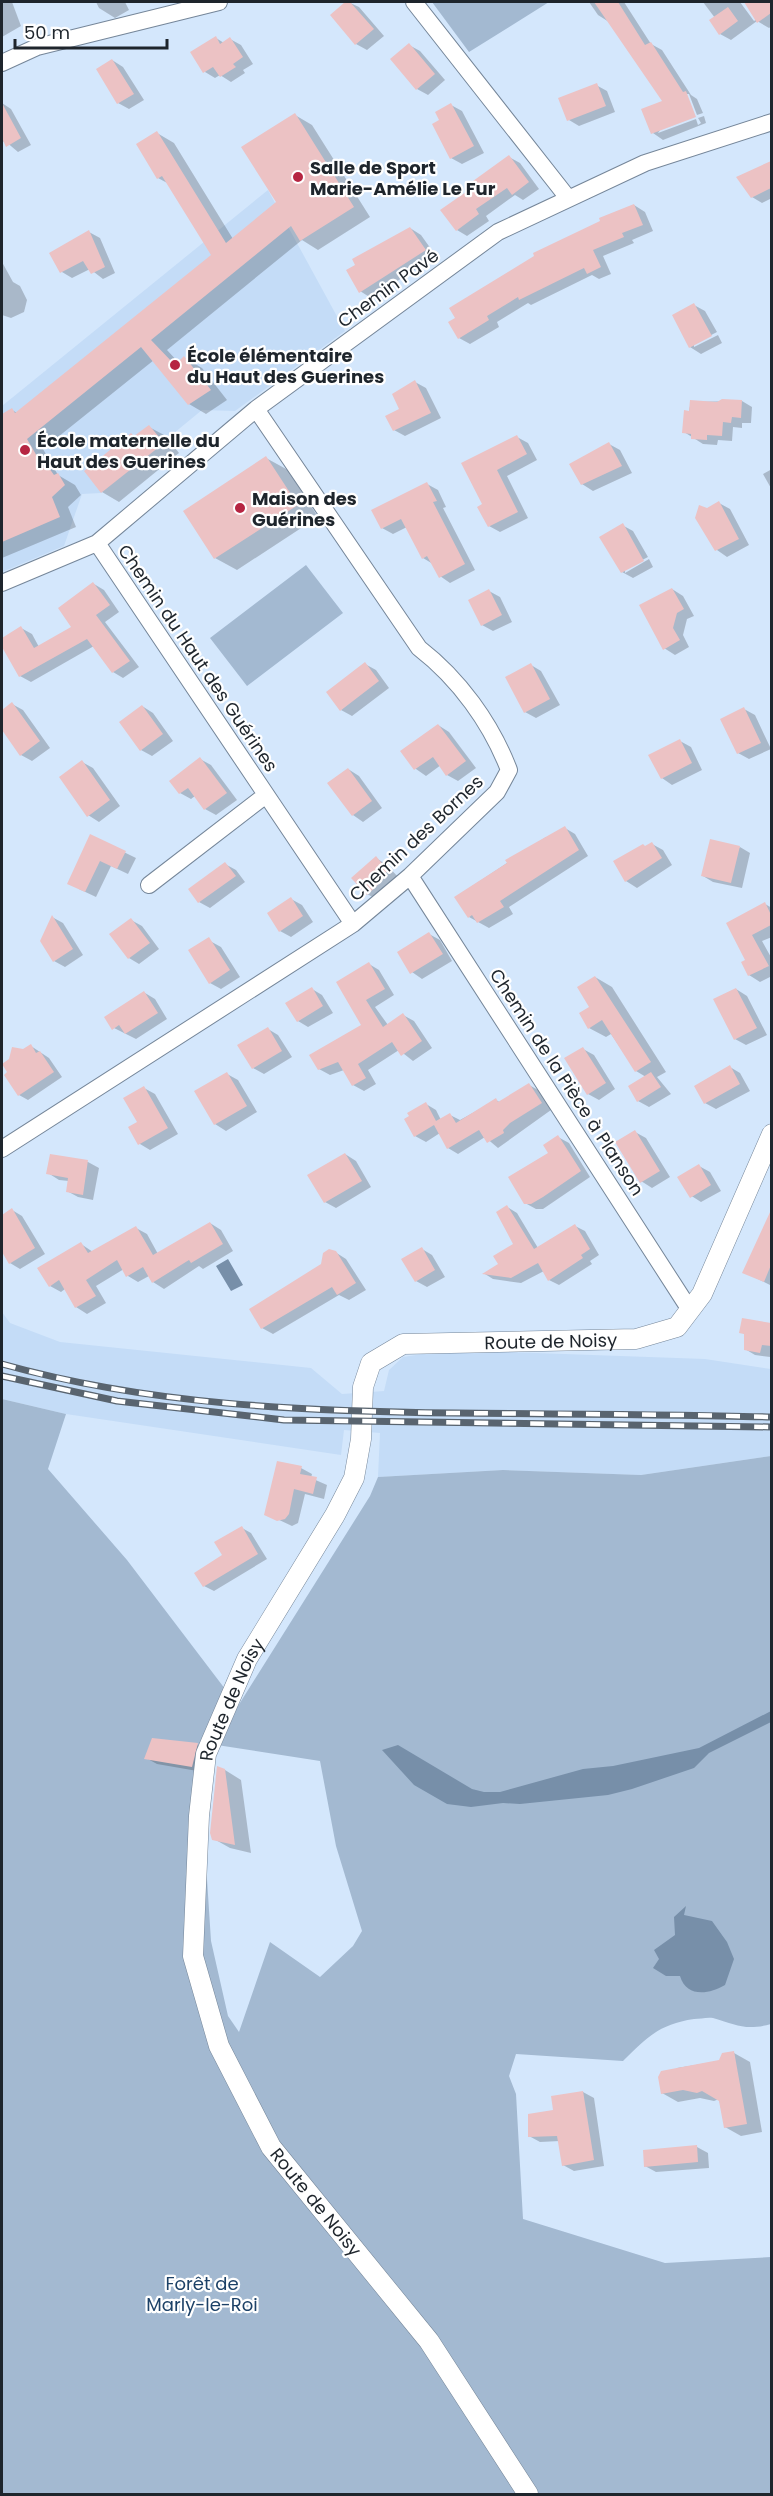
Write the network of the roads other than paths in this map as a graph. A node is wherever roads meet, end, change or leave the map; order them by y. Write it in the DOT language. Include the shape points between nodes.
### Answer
graph roads {
  1 [pos="219,2"];
  2 [pos="414,2"];
  3 [pos="2,63"];
  4 [pos="771,122"];
  5 [pos="568,198"];
  6 [pos="256,409"];
  7 [pos="97,543"];
  8 [pos="2,583"];
  9 [pos="266,795"];
  10 [pos="410,876"];
  11 [pos="149,885"];
  12 [pos="353,924"];
  13 [pos="771,1134"];
  14 [pos="2,1149"];
  15 [pos="768,1156"];
  16 [pos="690,1310"];
  17 [pos="528,2494"];
  1 -- 3 [label="street" via="37,47"];
  2 -- 5 [label="street"];
  4 -- 5 [label="street, Chemin Pavé" via="645,163"];
  5 -- 6 [label="street, Chemin Pavé" via="498,232"];
  6 -- 7 [label="street, Chemin Pavé"];
  6 -- 10 [label="street, Chemin des Bornes" via="419,648 445,668 497,738 509,770 497,792"];
  7 -- 8 [label="street, Chemin Pavé"];
  7 -- 9 [label="street, Chemin du Haut des Guérines"];
  9 -- 11 [label="street, Chemin du Haut des Guérines"];
  9 -- 12 [label="street, Chemin du Haut des Guérines"];
  10 -- 12 [label="street, Chemin des Bornes"];
  10 -- 16 [label="street, Chemin de la Pièce à Planson"];
  12 -- 14 [label="street, Chemin des Bornes"];
  13 -- 15 [label="street, Route de Noisy"];
  15 -- 16 [label="street, Route de Noisy" via="702,1294"];
  16 -- 17 [label="street, Route de Noisy" via="677,1327 636,1339 403,1344 371,1362 363,1387 359,1462 351,1485 247,1659 206,1754 199,1816 193,1956 219,2046 271,2147 429,2341"];
}
